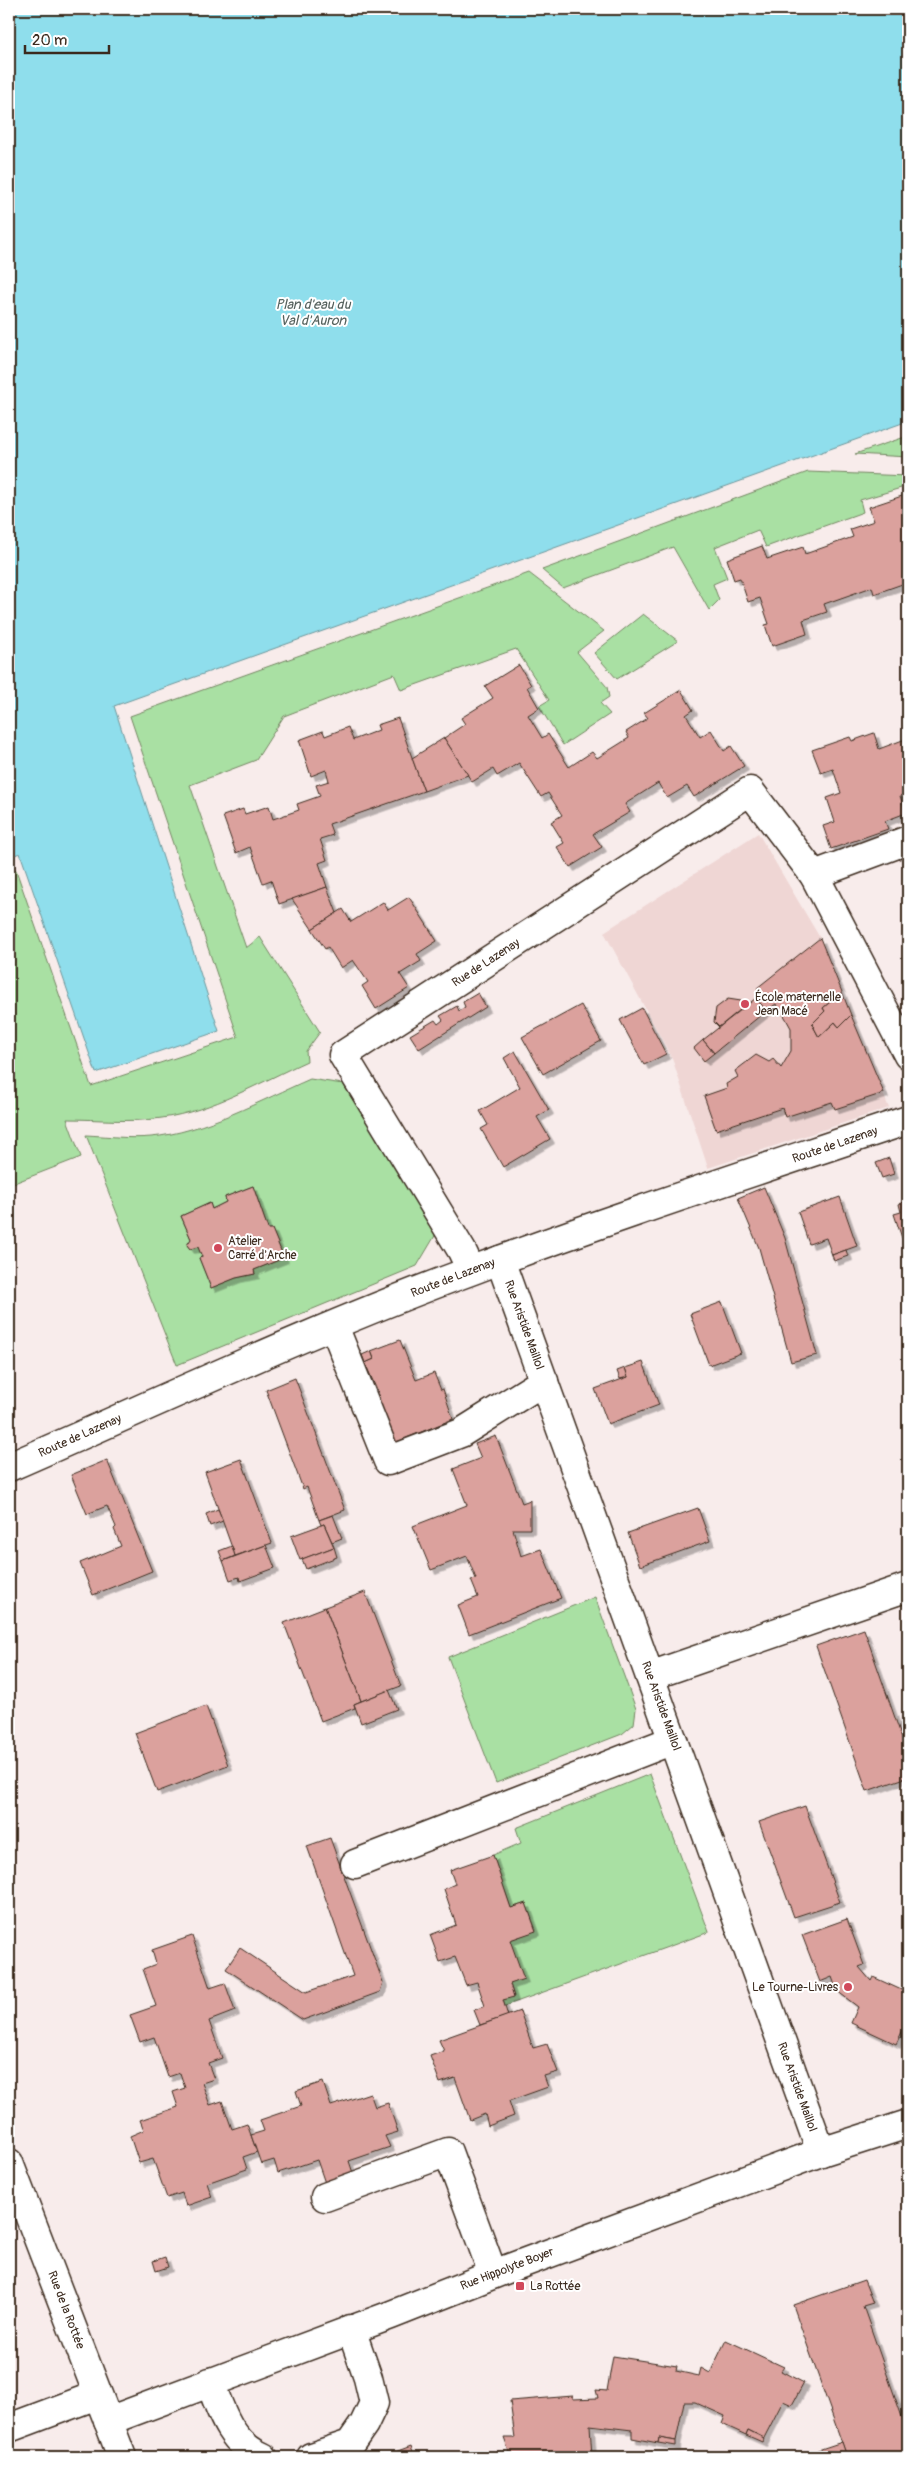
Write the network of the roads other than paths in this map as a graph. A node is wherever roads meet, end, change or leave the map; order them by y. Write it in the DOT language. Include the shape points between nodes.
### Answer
graph roads {
  1 [pos="908,840"];
  2 [pos="814,875"];
  3 [pos="908,1056"];
  4 [pos="908,1120"];
  5 [pos="500,1260"];
  6 [pos="471,1270"];
  7 [pos="334,1326"];
  8 [pos="544,1381"];
  9 [pos="9,1467"];
  10 [pos="908,1587"];
  11 [pos="650,1676"];
  12 [pos="673,1740"];
  13 [pos="355,1864"];
  14 [pos="908,2124"];
  15 [pos="821,2152"];
  16 [pos="9,2163"];
  17 [pos="325,2197"];
  18 [pos="493,2274"];
  19 [pos="351,2329"];
  20 [pos="210,2382"];
  21 [pos="97,2395"];
  22 [pos="108,2421"];
  23 [pos="9,2428"];
  24 [pos="122,2457"];
  25 [pos="263,2457"];
  26 [pos="311,2457"];
  1 -- 2 [label="street"];
  2 -- 3 [label="street, Rue de Lazenay"];
  2 -- 6 [label="street, Rue de Lazenay" via="750,791 343,1055"];
  4 -- 5 [label="street, Route de Lazenay"];
  5 -- 6 [label="street, Route de Lazenay"];
  5 -- 8 [label="street, Rue Aristide Maillol"];
  6 -- 7 [label="street, Route de Lazenay"];
  7 -- 8 [label="street" via="388,1461 461,1433"];
  7 -- 9 [label="street, Route de Lazenay" via="244,1362"];
  8 -- 11 [label="street, Rue Aristide Maillol"];
  10 -- 11 [label="street"];
  11 -- 12 [label="street, Rue Aristide Maillol"];
  12 -- 13 [label="street"];
  12 -- 15 [label="street, Rue Aristide Maillol"];
  14 -- 15 [label="street, Rue Hippolyte Boyer"];
  15 -- 18 [label="street, Rue Hippolyte Boyer"];
  16 -- 21 [label="street, Rue de la Rottée"];
  17 -- 18 [label="street" via="448,2152"];
  18 -- 19 [label="street, Rue Hippolyte Boyer"];
  19 -- 20 [label="street, Rue Hippolyte Boyer"];
  19 -- 26 [label="street" via="374,2403 350,2444"];
  20 -- 22 [label="street, Rue Hippolyte Boyer"];
  20 -- 25 [label="street" via="230,2428 248,2451"];
  21 -- 22 [label="street, Rue de la Rottée"];
  21 -- 23 [label="street"];
  22 -- 24 [label="street, Rue de la Rottée"];
}
